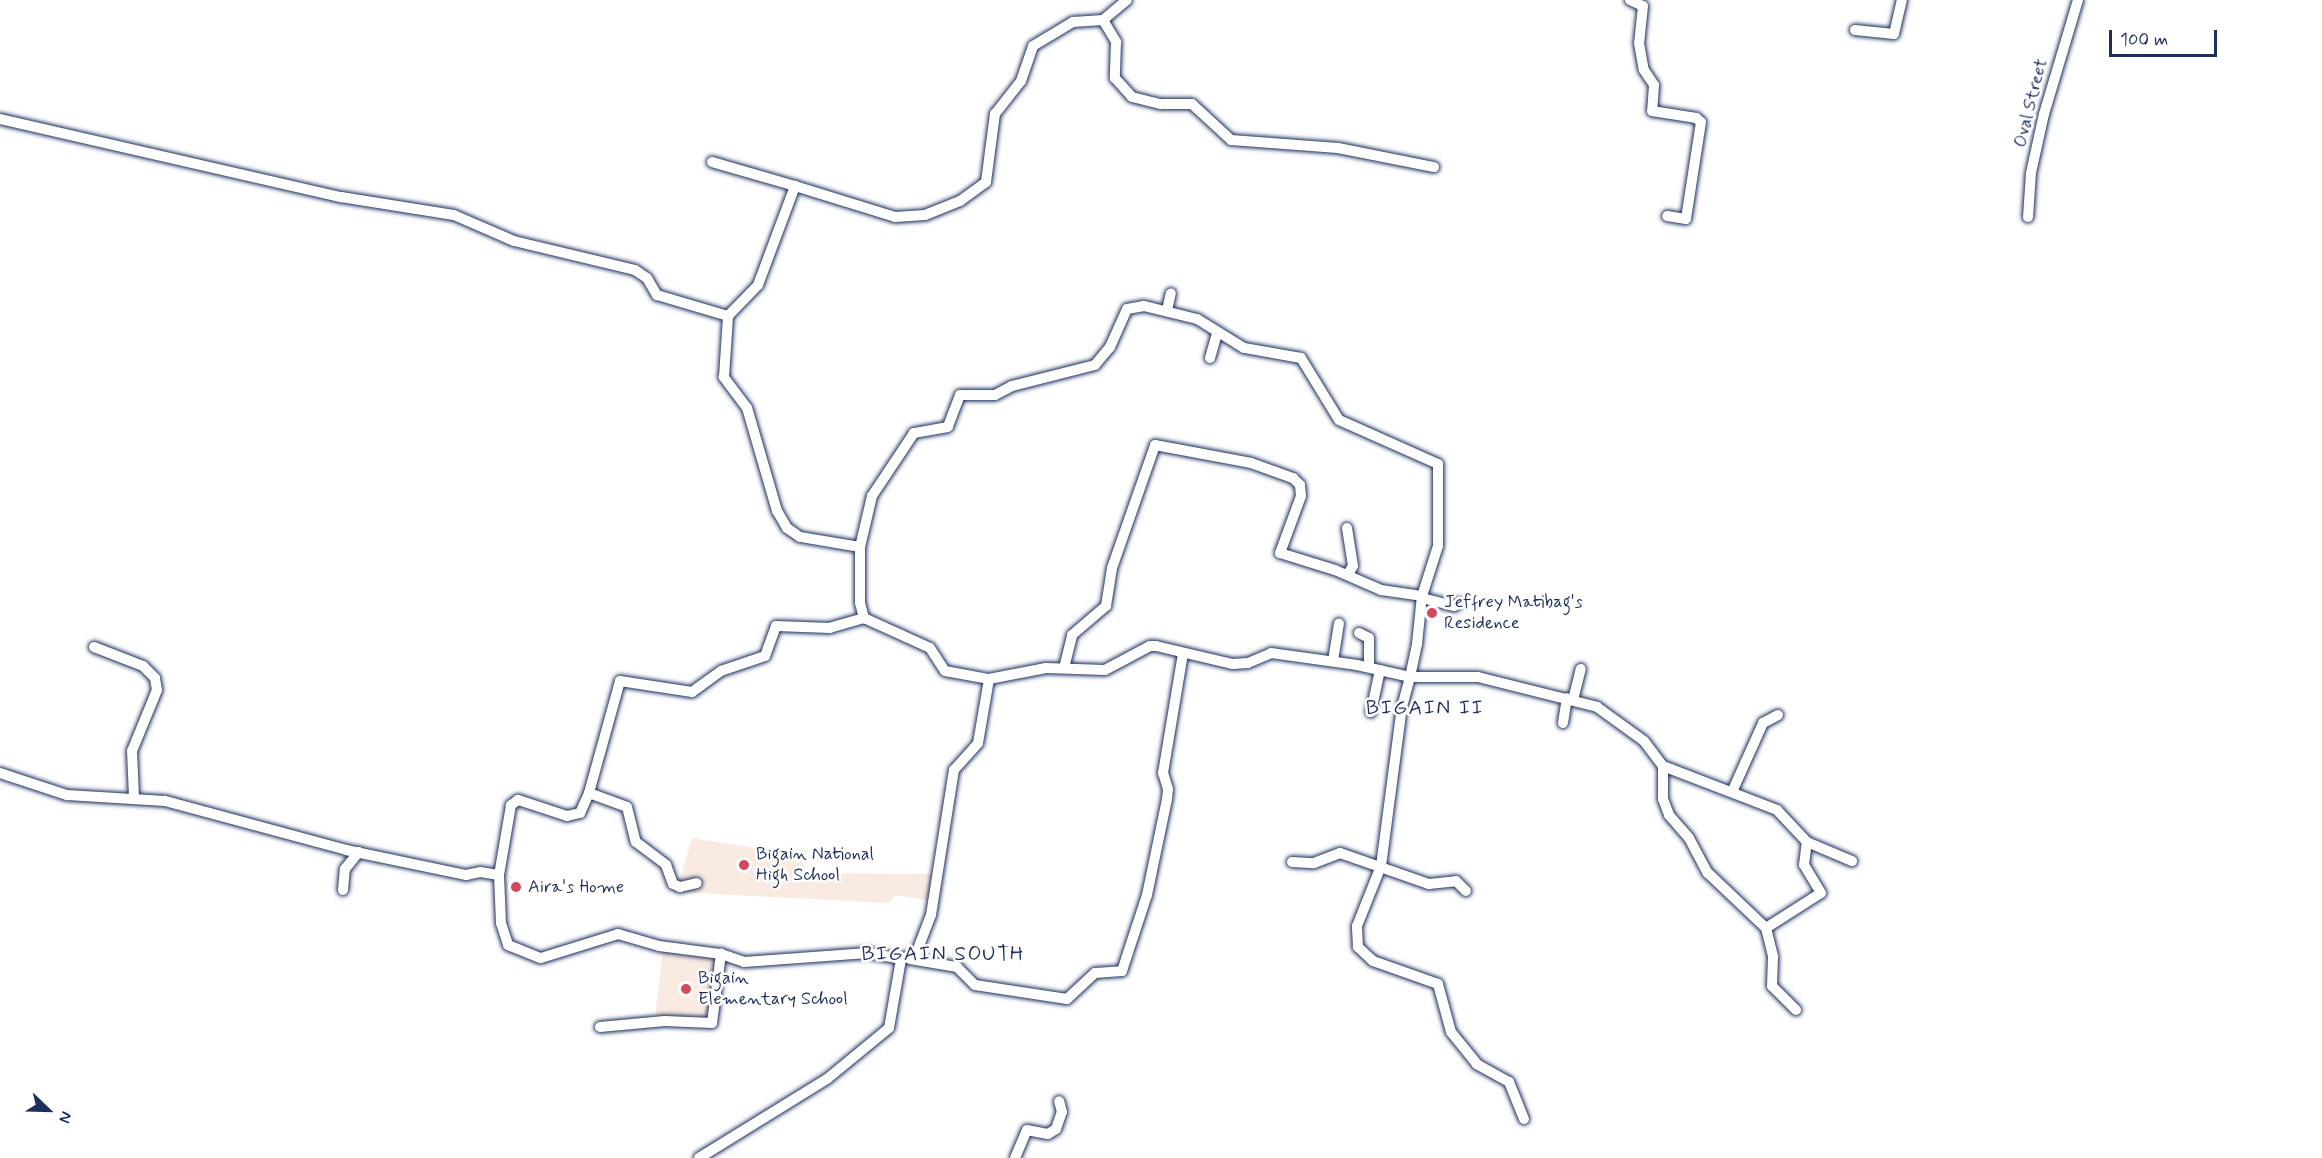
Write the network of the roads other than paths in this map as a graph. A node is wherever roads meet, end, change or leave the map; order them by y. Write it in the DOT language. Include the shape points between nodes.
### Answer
graph roads {
  1 [pos="1127,0"];
  2 [pos="1630,0"];
  3 [pos="1902,0"];
  4 [pos="2078,0"];
  5 [pos="1103,20"];
  6 [pos="1855,30"];
  7 [pos="0,120"];
  8 [pos="712,162"];
  9 [pos="1434,167"];
  10 [pos="795,186"];
  11 [pos="1667,216"];
  12 [pos="2028,217"];
  13 [pos="1171,292"];
  14 [pos="1167,310"];
  15 [pos="728,316"];
  16 [pos="1217,334"];
  17 [pos="1210,358"];
  18 [pos="1347,528"];
  19 [pos="860,547"];
  20 [pos="1348,574"];
  21 [pos="1422,597"];
  22 [pos="1459,603"];
  23 [pos="864,618"];
  24 [pos="1339,623"];
  25 [pos="1359,633"];
  26 [pos="93,647"];
  27 [pos="1182,654"];
  28 [pos="1333,661"];
  29 [pos="1064,668"];
  30 [pos="1374,669"];
  31 [pos="1581,669"];
  32 [pos="1410,677"];
  33 [pos="989,679"];
  34 [pos="1570,699"];
  35 [pos="1371,712"];
  36 [pos="1778,715"];
  37 [pos="1563,723"];
  38 [pos="1663,766"];
  39 [pos="0,773"];
  40 [pos="1732,792"];
  41 [pos="589,793"];
  42 [pos="134,796"];
  43 [pos="1807,842"];
  44 [pos="359,852"];
  45 [pos="1852,861"];
  46 [pos="1292,862"];
  47 [pos="1380,866"];
  48 [pos="499,875"];
  49 [pos="697,883"];
  50 [pos="343,890"];
  51 [pos="1466,891"];
  52 [pos="1766,928"];
  53 [pos="721,954"];
  54 [pos="906,959"];
  55 [pos="1796,1010"];
  56 [pos="600,1028"];
  57 [pos="1059,1101"];
  58 [pos="1524,1119"];
  59 [pos="699,1158"];
  60 [pos="1015,1158"];
  1 -- 5 [label="street"];
  2 -- 11 [label="street" via="1643,6 1639,43 1644,70 1654,85 1652,111 1701,122 1686,219"];
  3 -- 6 [label="street" via="1894,34"];
  4 -- 12 [label="street, Oval Street" via="2040,132 2031,173"];
  5 -- 9 [label="street" via="1116,42 1115,78 1132,97 1161,104 1192,104 1231,140 1338,148"];
  5 -- 10 [label="street" via="1073,22 1033,46 1021,81 995,114 986,182 960,201 925,215 895,217"];
  7 -- 15 [label="street" via="341,198 454,215 514,241 635,270 647,278 657,295"];
  8 -- 10 [label="street"];
  10 -- 15 [label="street" via="758,285"];
  13 -- 14 [label="street"];
  14 -- 16 [label="street" via="1205,322"];
  14 -- 19 [label="street" via="1130,306 1110,347 1095,365 1012,386 995,395 960,395 948,427 919,431 895,457 872,496"];
  15 -- 19 [label="street" via="724,377 747,408 777,511 787,528 800,537"];
  16 -- 17 [label="street"];
  16 -- 21 [label="street" via="1244,348 1301,358 1339,420 1438,464 1439,536"];
  18 -- 20 [label="street" via="1353,566"];
  19 -- 23 [label="street" via="860,603"];
  20 -- 21 [label="street" via="1380,590"];
  20 -- 29 [label="street" via="1280,554 1301,496 1300,485 1293,478 1251,463 1155,445 1112,568 1106,606 1072,635"];
  21 -- 22 [label="street" via="1454,606"];
  21 -- 32 [label="street"];
  23 -- 33 [label="street" via="930,648 945,671"];
  23 -- 41 [label="street" via="830,628 776,626 765,656 729,667 692,692 620,681"];
  24 -- 28 [label="street"];
  25 -- 30 [label="street" via="1369,638"];
  26 -- 42 [label="street" via="143,666 155,678 157,690 132,751"];
  27 -- 28 [label="street" via="1233,664 1248,663 1271,653"];
  27 -- 29 [label="street" via="1150,646 1105,670"];
  27 -- 54 [label="street" via="1163,773 1167,799 1147,895 1122,970 1095,973 1067,999 975,985 957,967"];
  28 -- 30 [label="street"];
  29 -- 33 [label="street"];
  30 -- 32 [label="street"];
  30 -- 35 [label="street"];
  31 -- 34 [label="street"];
  32 -- 34 [label="street" via="1478,677"];
  32 -- 47 [label="street" via="1402,707"];
  33 -- 54 [label="street" via="978,743 954,770 931,915 921,947"];
  34 -- 37 [label="street"];
  34 -- 38 [label="street" via="1601,709 1644,741"];
  36 -- 40 [label="street" via="1763,723"];
  38 -- 40 [label="street"];
  38 -- 52 [label="street" via="1663,799 1669,815 1689,838 1708,873"];
  39 -- 42 [label="street" via="78,796"];
  40 -- 43 [label="street" via="1785,814"];
  41 -- 48 [label="street" via="574,817 518,800 511,805"];
  41 -- 49 [label="street" via="627,807 636,842 666,866 673,884 680,887"];
  42 -- 44 [label="street"];
  43 -- 45 [label="street"];
  43 -- 52 [label="street" via="1804,865 1821,892"];
  44 -- 48 [label="street" via="466,875"];
  44 -- 50 [label="street" via="345,869"];
  46 -- 47 [label="street" via="1314,863 1340,854"];
  47 -- 51 [label="street" via="1429,884 1455,881"];
  47 -- 58 [label="street" via="1357,926 1358,947 1373,961 1438,984 1451,1032 1477,1064 1509,1082"];
  48 -- 53 [label="street" via="502,936 508,945 526,956 563,954 618,934 659,946"];
  52 -- 55 [label="street" via="1773,957 1772,986"];
  53 -- 54 [label="street" via="755,963 868,954"];
  53 -- 56 [label="street" via="712,1023 665,1021"];
  54 -- 59 [label="street" via="887,1031 826,1079"];
  57 -- 60 [label="street" via="1062,1112 1056,1129 1048,1134 1027,1130"];
}
